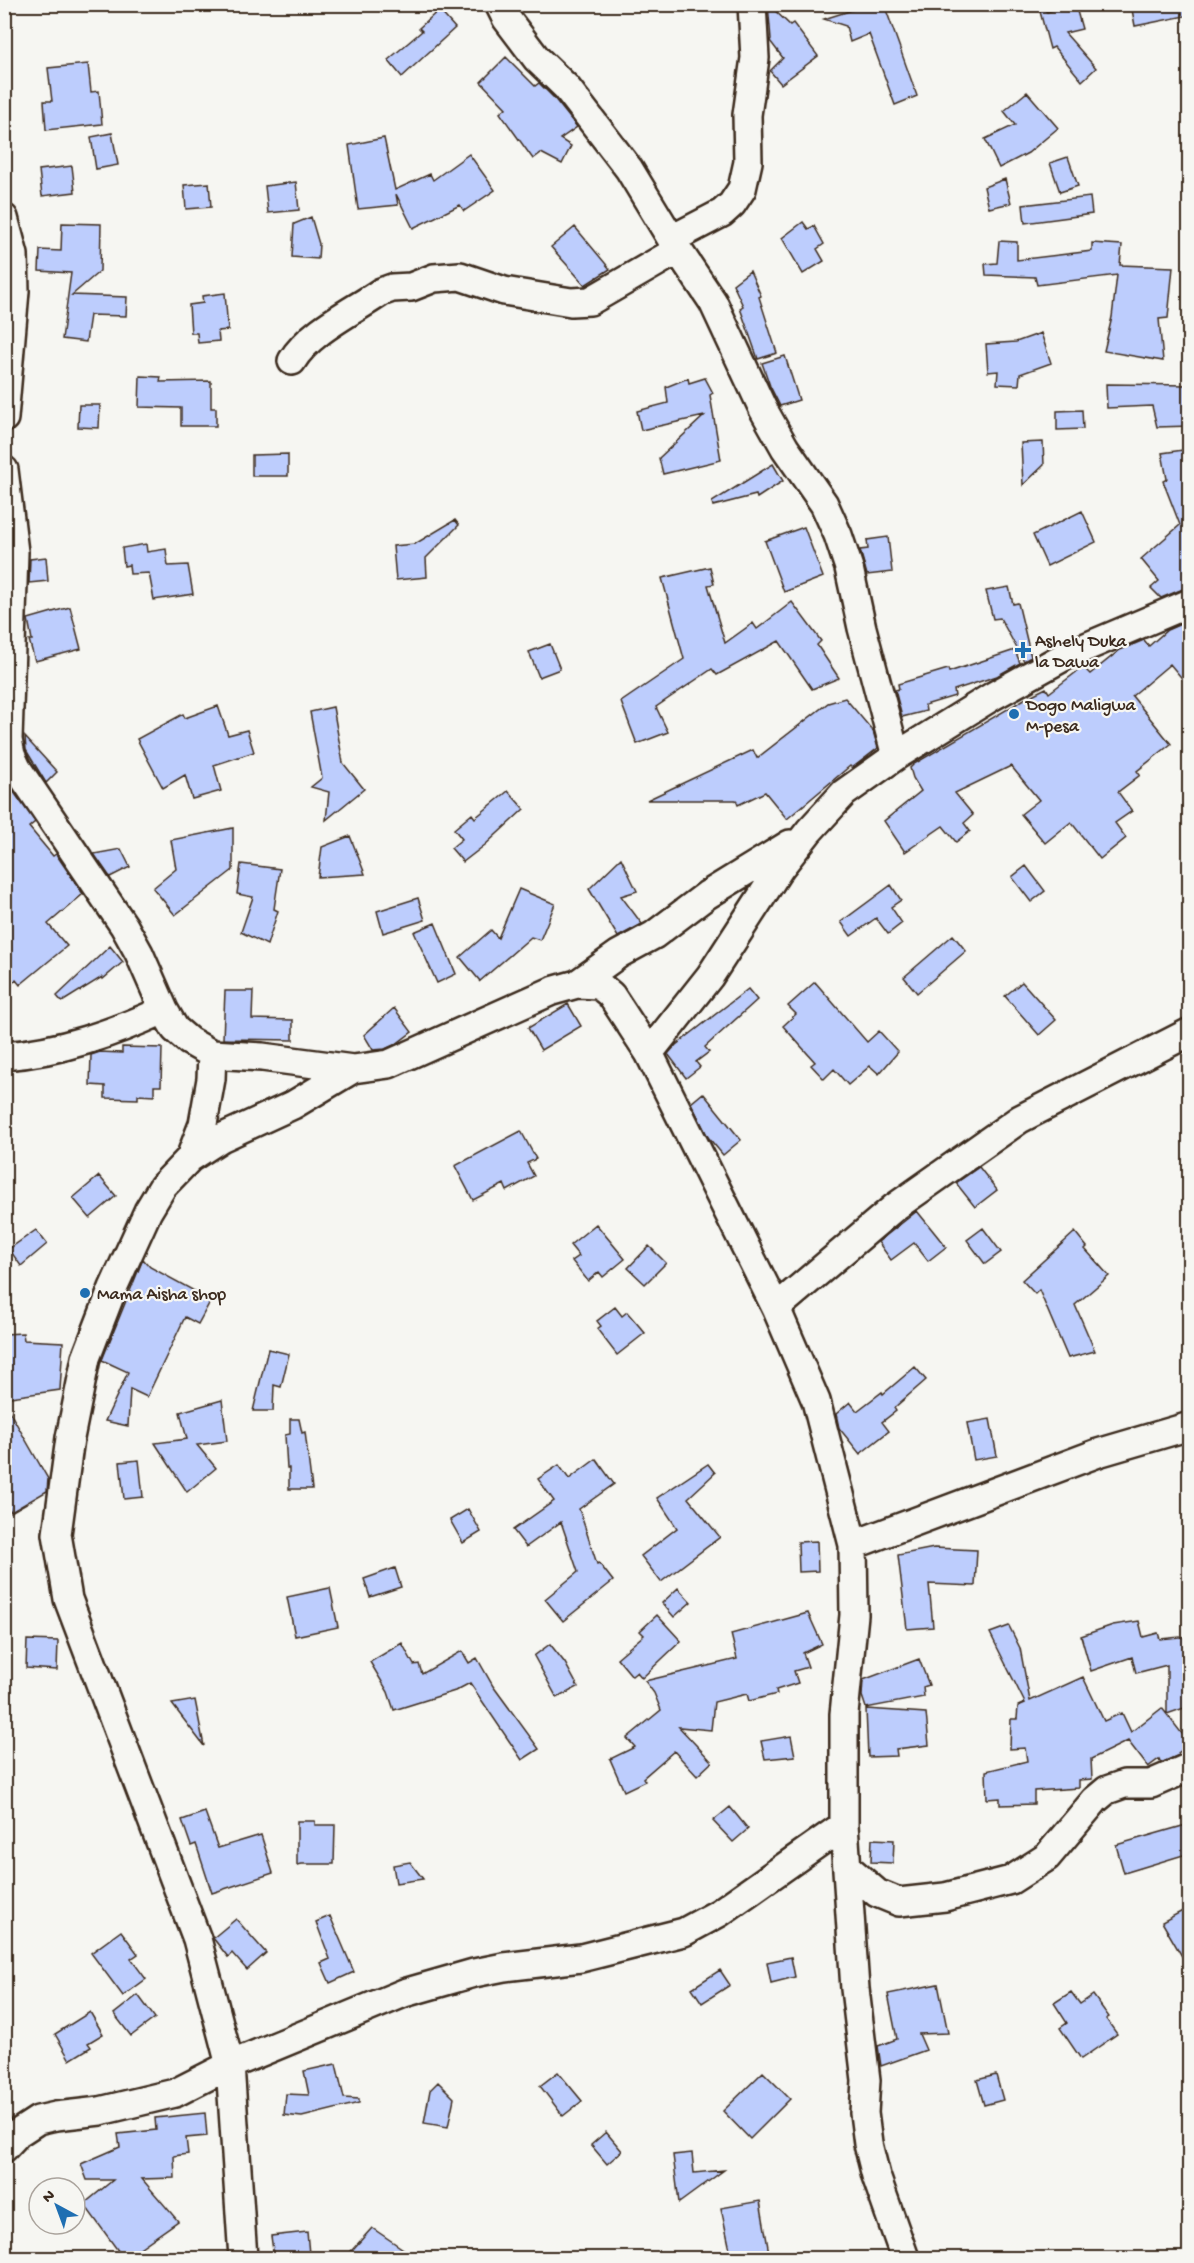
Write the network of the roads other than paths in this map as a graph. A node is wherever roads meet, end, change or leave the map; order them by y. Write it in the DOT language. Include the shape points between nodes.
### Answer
graph roads {
  1 [pos="499,4"];
  2 [pos="752,4"];
  3 [pos="4,218"];
  4 [pos="675,245"];
  5 [pos="292,361"];
  6 [pos="4,418"];
  7 [pos="4,470"];
  8 [pos="1190,603"];
  9 [pos="896,756"];
  10 [pos="809,831"];
  11 [pos="577,984"];
  12 [pos="164,1010"];
  13 [pos="1190,1032"];
  14 [pos="649,1053"];
  15 [pos="212,1054"];
  16 [pos="4,1056"];
  17 [pos="352,1069"];
  18 [pos="190,1158"];
  19 [pos="776,1308"];
  20 [pos="1190,1426"];
  21 [pos="853,1545"];
  22 [pos="1190,1767"];
  23 [pos="844,1825"];
  24 [pos="849,1869"];
  25 [pos="230,2065"];
  26 [pos="4,2148"];
  27 [pos="243,2259"];
  28 [pos="905,2259"];
  1 -- 4 [label="street" via="537,59 566,87 629,170"];
  2 -- 4 [label="street" via="755,58 747,115 748,162 742,189 722,213"];
  3 -- 6 [label="street" via="15,273"];
  4 -- 5 [label="street" via="590,301 571,302 504,291 460,276 392,288 310,339"];
  4 -- 9 [label="street" via="713,302 763,409 824,504 838,534"];
  7 -- 12 [label="street" via="14,552 8,740 11,755 33,794 124,926"];
  8 -- 9 [label="street" via="1067,655"];
  9 -- 10 [label="street" via="844,793"];
  10 -- 11 [label="street"];
  10 -- 14 [label="street" via="780,868 710,976"];
  11 -- 14 [label="street" via="599,985 611,995"];
  11 -- 17 [label="street" via="552,991 389,1064"];
  12 -- 15 [label="street" via="175,1029"];
  12 -- 16 [label="street" via="105,1035 33,1054"];
  13 -- 19 [label="street" via="1020,1119 895,1207"];
  14 -- 19 [label="street"];
  15 -- 17 [label="street"];
  15 -- 18 [label="street" via="206,1113"];
  17 -- 18 [label="street" via="293,1105 221,1138"];
  18 -- 25 [label="street" via="163,1186 148,1210 86,1358 57,1534 68,1599 197,1939"];
  19 -- 21 [label="street" via="816,1401"];
  20 -- 21 [label="street" via="1098,1453"];
  21 -- 23 [label="street" via="854,1615 844,1714"];
  22 -- 24 [label="street" via="1151,1784 1124,1784 1107,1790 1047,1857 1011,1880 945,1897 899,1902 877,1893"];
  23 -- 24 [label="street"];
  23 -- 25 [label="street" via="719,1913 684,1932 581,1958 474,1973 404,1993"];
  24 -- 28 [label="street" via="868,2144"];
  25 -- 26 [label="street" via="175,2093 100,2111 38,2120"];
  25 -- 27 [label="street"];
}
